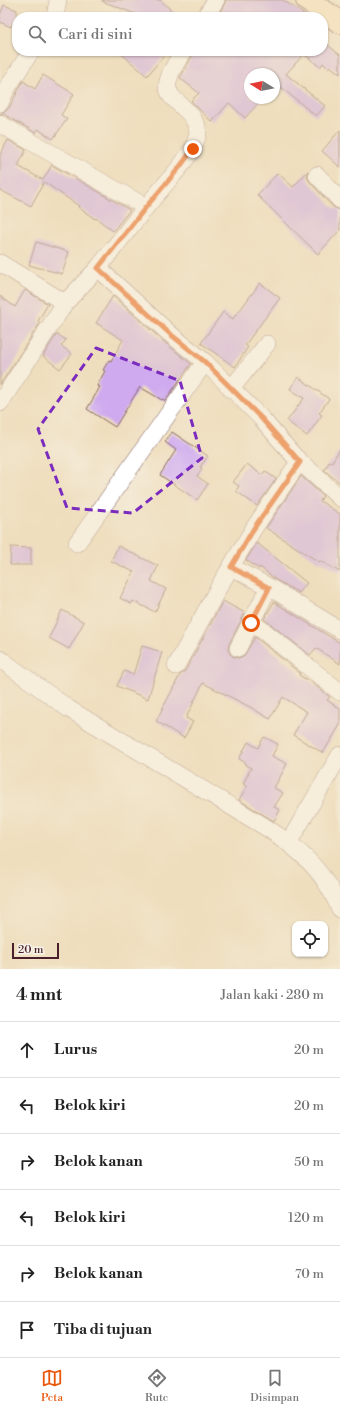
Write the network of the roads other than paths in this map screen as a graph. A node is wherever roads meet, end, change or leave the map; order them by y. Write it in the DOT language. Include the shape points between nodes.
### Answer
graph roads {
  1 [pos="58,0"];
  2 [pos="216,0"];
  3 [pos="307,0"];
  4 [pos="56,12"];
  5 [pos="208,12"];
  6 [pos="325,12"];
  7 [pos="328,14"];
  8 [pos="340,22"];
  9 [pos="28,56"];
  10 [pos="180,56"];
  11 [pos="0,103"];
  12 [pos="0,124"];
  13 [pos="317,175"];
  14 [pos="340,200"];
  15 [pos="146,207"];
  16 [pos="0,263"];
  17 [pos="98,268"];
  18 [pos="65,303"];
  19 [pos="267,344"];
  20 [pos="205,362"];
  21 [pos="231,389"];
  22 [pos="0,403"];
  23 [pos="300,462"];
  24 [pos="340,498"];
  25 [pos="77,543"];
  26 [pos="231,567"];
  27 [pos="269,588"];
  28 [pos="251,623"];
  29 [pos="340,630"];
  30 [pos="238,648"];
  31 [pos="0,659"];
  32 [pos="176,666"];
  33 [pos="340,692"];
  34 [pos="340,755"];
  35 [pos="289,842"];
  36 [pos="340,909"];
  1 -- 4 [label="street"];
  2 -- 5 [label="street"];
  3 -- 6 [label="main road"];
  7 -- 8 [label="main road"];
  9 -- 11 [label="street"];
  10 -- 15 [label="street" via="171,72 167,87 171,96 191,115 198,134 193,149"];
  12 -- 15 [label="street"];
  13 -- 14 [label="street"];
  15 -- 17 [label="street"];
  16 -- 18 [label="street"];
  17 -- 18 [label="street"];
  17 -- 20 [label="street"];
  18 -- 22 [label="street"];
  19 -- 21 [label="street"];
  20 -- 21 [label="street"];
  20 -- 25 [label="street"];
  21 -- 23 [label="street"];
  23 -- 24 [label="street"];
  23 -- 26 [label="street" via="254,528"];
  26 -- 27 [label="street"];
  26 -- 32 [label="street"];
  27 -- 28 [label="street"];
  27 -- 29 [label="street"];
  28 -- 30 [label="street"];
  28 -- 33 [label="street"];
  31 -- 35 [label="street" via="69,709"];
  34 -- 35 [label="street"];
  35 -- 36 [label="street" via="328,884"];
}
